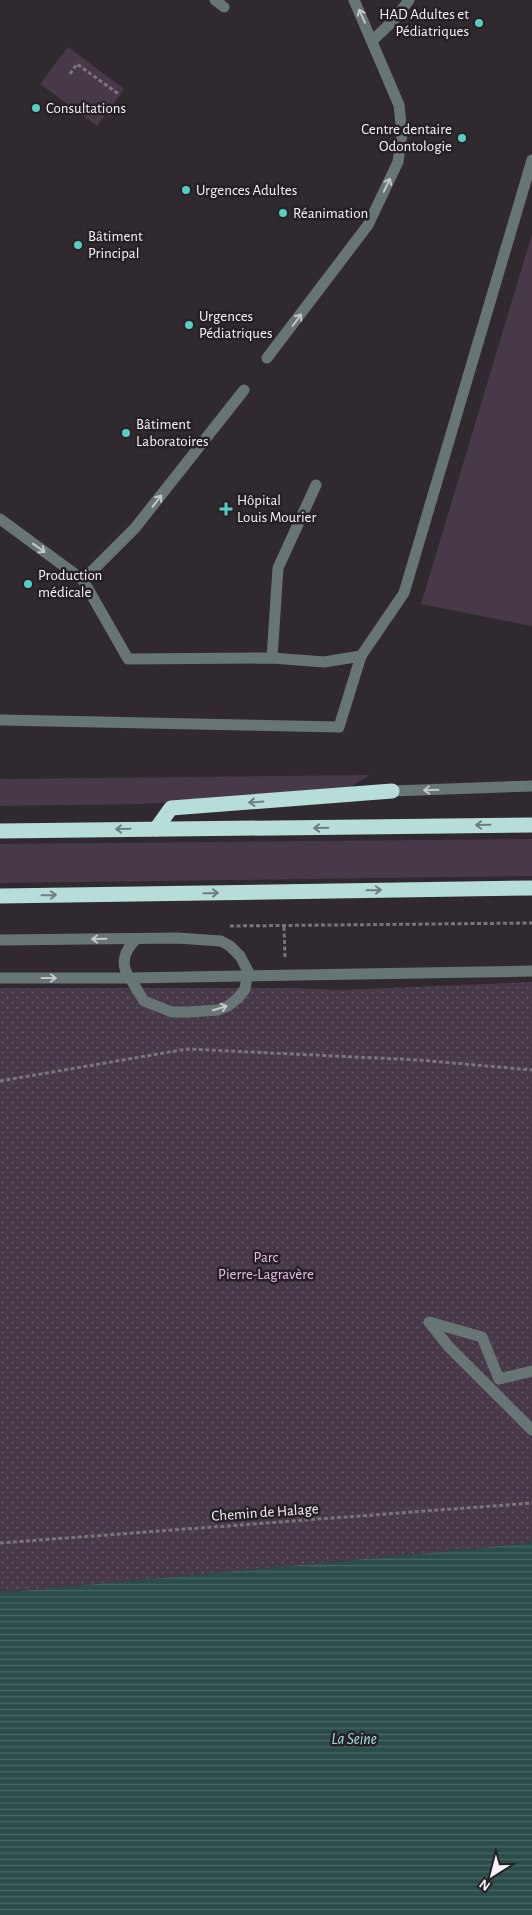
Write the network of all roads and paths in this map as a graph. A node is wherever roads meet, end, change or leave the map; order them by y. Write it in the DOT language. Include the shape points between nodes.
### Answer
graph roads {
  1 [pos="354,0"];
  2 [pos="409,0"];
  3 [pos="373,40"];
  4 [pos="70,74"];
  5 [pos="120,95"];
  6 [pos="532,160"];
  7 [pos="528,191"];
  8 [pos="267,358"];
  9 [pos="244,390"];
  10 [pos="316,485"];
  11 [pos="0,519"];
  12 [pos="83,580"];
  13 [pos="361,656"];
  14 [pos="272,658"];
  15 [pos="0,719"];
  16 [pos="532,786"];
  17 [pos="392,792"];
  18 [pos="532,824"];
  19 [pos="156,829"];
  20 [pos="0,831"];
  21 [pos="532,888"];
  22 [pos="0,896"];
  23 [pos="532,923"];
  24 [pos="136,939"];
  25 [pos="0,940"];
  26 [pos="532,971"];
  27 [pos="248,976"];
  28 [pos="285,976"];
  29 [pos="0,978"];
  30 [pos="130,978"];
  31 [pos="532,1070"];
  32 [pos="0,1081"];
  33 [pos="532,1371"];
  34 [pos="532,1430"];
  35 [pos="532,1503"];
  36 [pos="0,1543"];
  3 -- 1 [label="lane, one-way"];
  2 -- 3 [label="lane"];
  8 -- 3 [label="lane, one-way" via="368,225 398,162 402,134 399,105"];
  4 -- 5 [label="path" via="78,64"];
  6 -- 7 [label="lane"];
  7 -- 13 [label="lane" via="404,594"];
  12 -- 9 [label="lane, one-way" via="135,528"];
  10 -- 14 [label="lane" via="278,568"];
  11 -- 12 [label="lane, one-way"];
  12 -- 14 [label="lane" via="128,659"];
  13 -- 14 [label="lane" via="324,662"];
  13 -- 15 [label="lane" via="339,727"];
  16 -- 17 [label="lane, one-way"];
  17 -- 19 [label="highway, one-way" via="171,808"];
  18 -- 19 [label="highway, one-way"];
  19 -- 20 [label="highway, one-way"];
  22 -- 21 [label="highway, one-way"];
  23 -- 28 [label="path" via="284,927"];
  24 -- 25 [label="lane, one-way"];
  24 -- 27 [label="lane" via="222,941 240,956"];
  24 -- 30 [label="lane" via="124,958"];
  26 -- 28 [label="lane"];
  27 -- 28 [label="lane"];
  27 -- 30 [label="lane"];
  30 -- 27 [label="lane, one-way" via="144,1001 172,1012 218,1010 228,1006 245,989"];
  29 -- 30 [label="lane, one-way"];
  31 -- 32 [label="path" via="420,1060 187,1049"];
  33 -- 34 [label="lane" via="499,1379 482,1337 429,1322 448,1347"];
  35 -- 36 [label="path, Chemin de Halage"];
}
